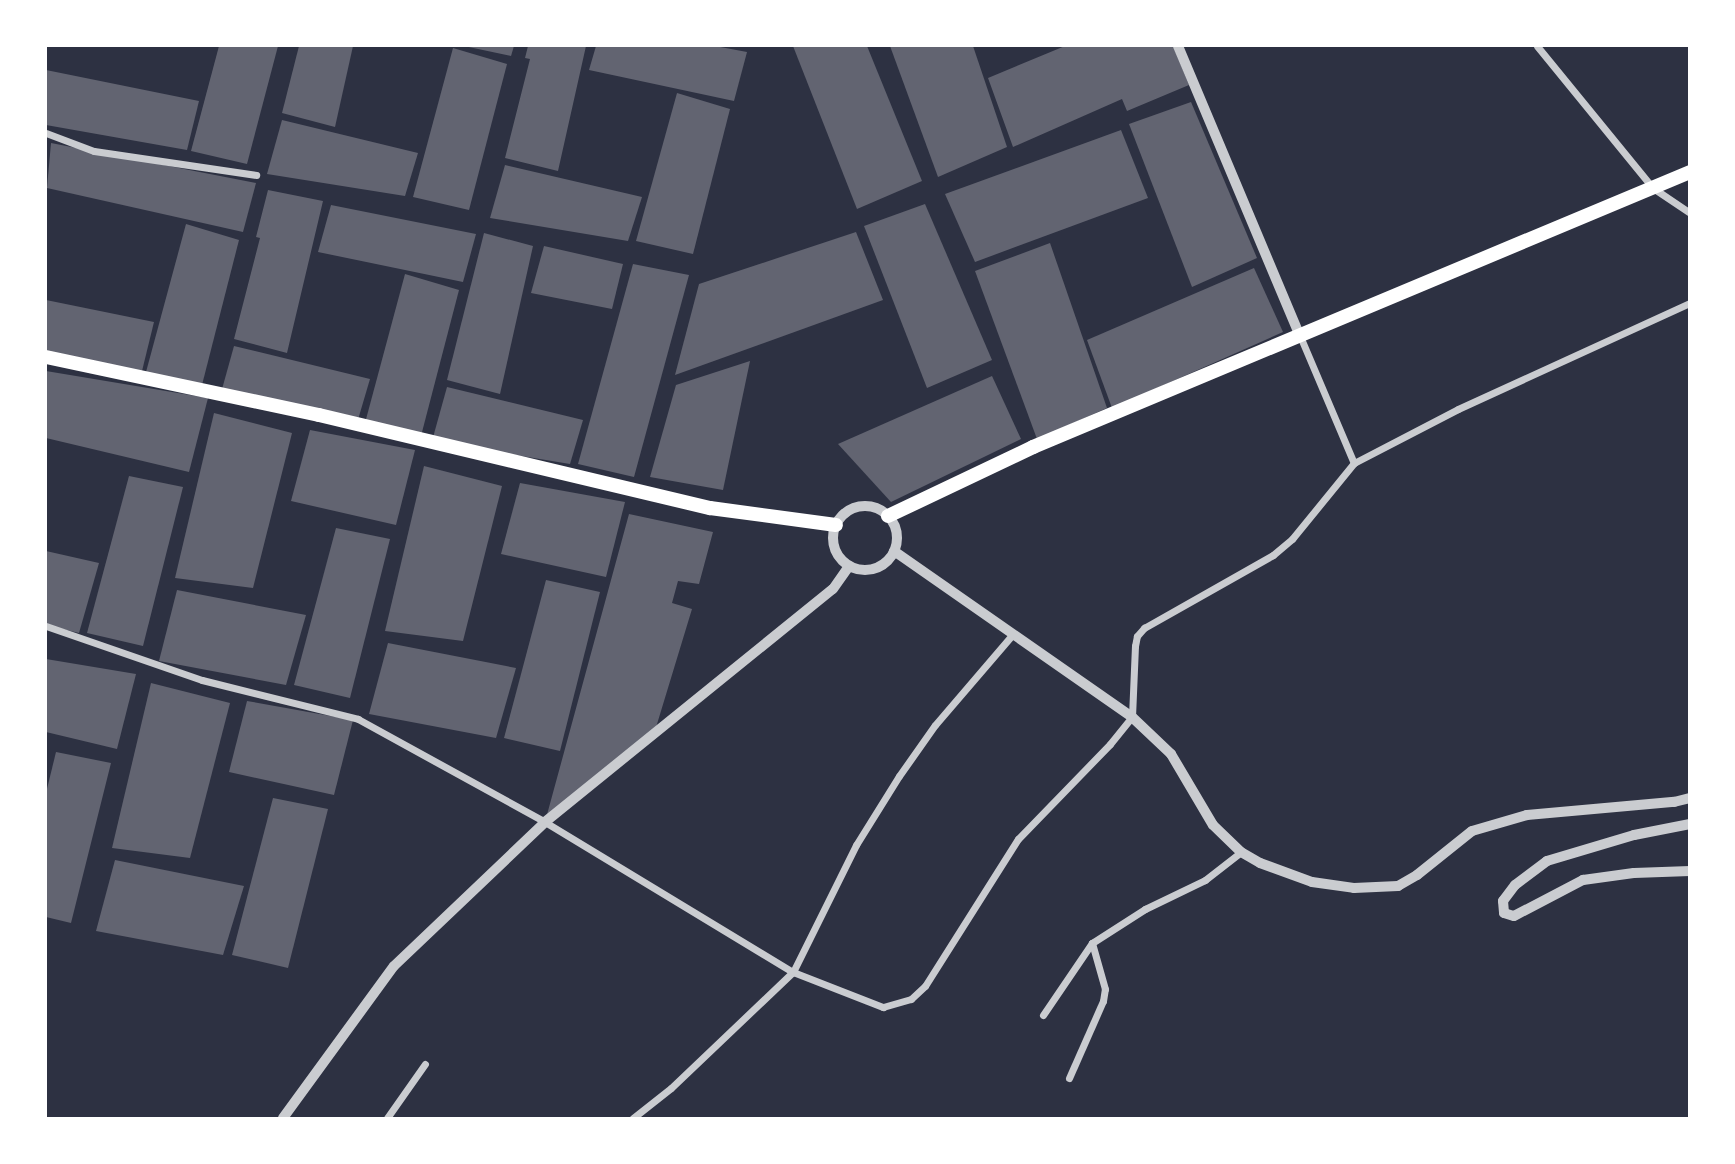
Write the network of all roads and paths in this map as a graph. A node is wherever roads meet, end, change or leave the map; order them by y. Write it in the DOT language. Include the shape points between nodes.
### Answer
graph roads {
  1 [pos="1178,46"];
  2 [pos="1537,46"];
  3 [pos="46,133"];
  4 [pos="1689,172"];
  5 [pos="256,175"];
  6 [pos="1653,188"];
  7 [pos="1689,213"];
  8 [pos="1689,303"];
  9 [pos="1300,336"];
  10 [pos="46,357"];
  11 [pos="1354,463"];
  12 [pos="888,516"];
  13 [pos="836,525"];
  14 [pos="894,551"];
  15 [pos="849,566"];
  16 [pos="46,625"];
  17 [pos="1013,634"];
  18 [pos="1132,717"];
  19 [pos="1689,798"];
  20 [pos="545,822"];
  21 [pos="1689,824"];
  22 [pos="1241,852"];
  23 [pos="1689,870"];
  24 [pos="1092,943"];
  25 [pos="793,972"];
  26 [pos="1043,1015"];
  27 [pos="425,1064"];
  28 [pos="1069,1078"];
  29 [pos="283,1118"];
  30 [pos="387,1118"];
  31 [pos="633,1118"];
  1 -- 9 [label="street"];
  2 -- 6 [label="street"];
  3 -- 5 [label="street" via="94,151"];
  4 -- 6 [label="main road"];
  6 -- 7 [label="street"];
  6 -- 9 [label="main road"];
  8 -- 11 [label="street" via="1458,409"];
  9 -- 11 [label="street"];
  9 -- 12 [label="main road" via="1033,447"];
  10 -- 13 [label="main road" via="319,415 710,508"];
  11 -- 18 [label="street" via="1292,539 1273,555 1137,636"];
  12 -- 13 [label="street" via="880,509 859,506 841,516"];
  12 -- 14 [label="street" via="897,533"];
  13 -- 15 [label="street" via="833,543"];
  14 -- 15 [label="street" via="879,566"];
  14 -- 17 [label="street"];
  15 -- 20 [label="street" via="833,590"];
  16 -- 20 [label="street" via="202,680 358,719"];
  17 -- 18 [label="street"];
  17 -- 25 [label="street" via="935,725 899,776 856,845"];
  18 -- 22 [label="street" via="1171,754 1213,825"];
  18 -- 25 [label="street" via="1018,839 925,986 911,999 883,1007"];
  19 -- 22 [label="street" via="1527,815 1472,831 1398,886 1354,888 1312,882"];
  20 -- 25 [label="street"];
  20 -- 29 [label="street" via="394,966"];
  21 -- 23 [label="street" via="1547,861 1515,884 1503,901 1504,914 1514,916 1583,880"];
  22 -- 24 [label="street" via="1205,880 1145,909"];
  24 -- 26 [label="street"];
  24 -- 28 [label="street" via="1105,989 1103,1001"];
  25 -- 31 [label="street"];
  27 -- 30 [label="street"];
}
